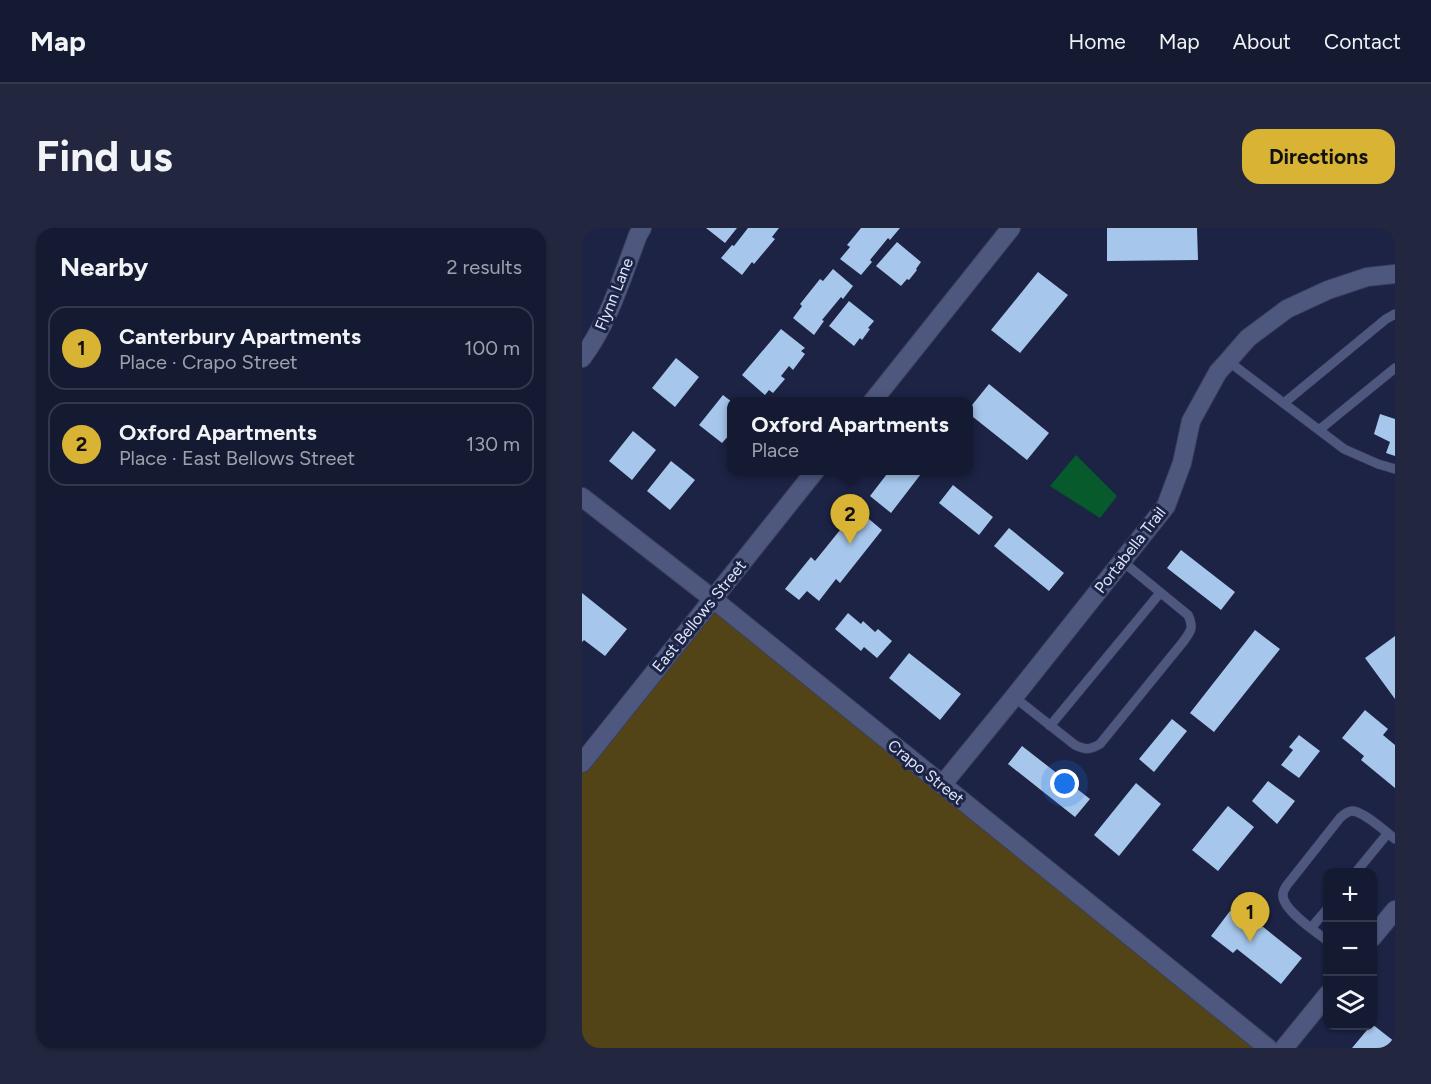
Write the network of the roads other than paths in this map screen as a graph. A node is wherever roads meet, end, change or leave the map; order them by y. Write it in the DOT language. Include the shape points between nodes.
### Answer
graph roads {
  1 [pos="642,228"];
  2 [pos="1011,228"];
  3 [pos="1395,274"];
  4 [pos="1395,314"];
  5 [pos="582,358"];
  6 [pos="1228,361"];
  7 [pos="1395,368"];
  8 [pos="876,397"];
  9 [pos="1284,403"];
  10 [pos="1319,430"];
  11 [pos="1395,469"];
  12 [pos="813,475"];
  13 [pos="582,497"];
  14 [pos="1122,561"];
  15 [pos="1160,593"];
  16 [pos="713,599"];
  17 [pos="1014,697"];
  18 [pos="1050,726"];
  19 [pos="582,763"];
  20 [pos="942,785"];
  21 [pos="1391,836"];
  22 [pos="1361,868"];
  23 [pos="1395,910"];
  24 [pos="1323,914"];
  25 [pos="1311,928"];
  26 [pos="1377,932"];
  27 [pos="1323,937"];
  28 [pos="1323,1000"];
  29 [pos="1268,1048"];
  30 [pos="1284,1048"];
  1 -- 5 [label="street, Flynn Lane" via="608,315"];
  2 -- 8 [label="street"];
  3 -- 6 [label="street, Portabella Trail" via="1367,277 1287,309 1248,338"];
  4 -- 9 [label="lane"];
  6 -- 9 [label="lane"];
  6 -- 14 [label="street, Portabella Trail" via="1191,421 1182,464 1166,506"];
  7 -- 10 [label="lane"];
  9 -- 10 [label="lane"];
  10 -- 11 [label="lane" via="1344,449"];
  12 -- 16 [label="street, East Bellows Street"];
  13 -- 16 [label="street, Crapo Street"];
  14 -- 15 [label="lane"];
  14 -- 17 [label="street, Portabella Trail"];
  15 -- 18 [label="lane"];
  15 -- 18 [label="lane" via="1188,615 1190,632 1100,744 1084,750"];
  16 -- 19 [label="street, East Bellows Street"];
  16 -- 20 [label="street, Crapo Street"];
  17 -- 18 [label="lane"];
  17 -- 20 [label="street, Portabella Trail"];
  20 -- 29 [label="street, Crapo Street"];
  21 -- 22 [label="lane"];
  21 -- 25 [label="lane" via="1353,811 1340,818 1283,894 1291,911"];
  23 -- 26 [label="street"];
  24 -- 25 [label="lane"];
  25 -- 27 [label="lane"];
  28 -- 30 [label="street"];
}
